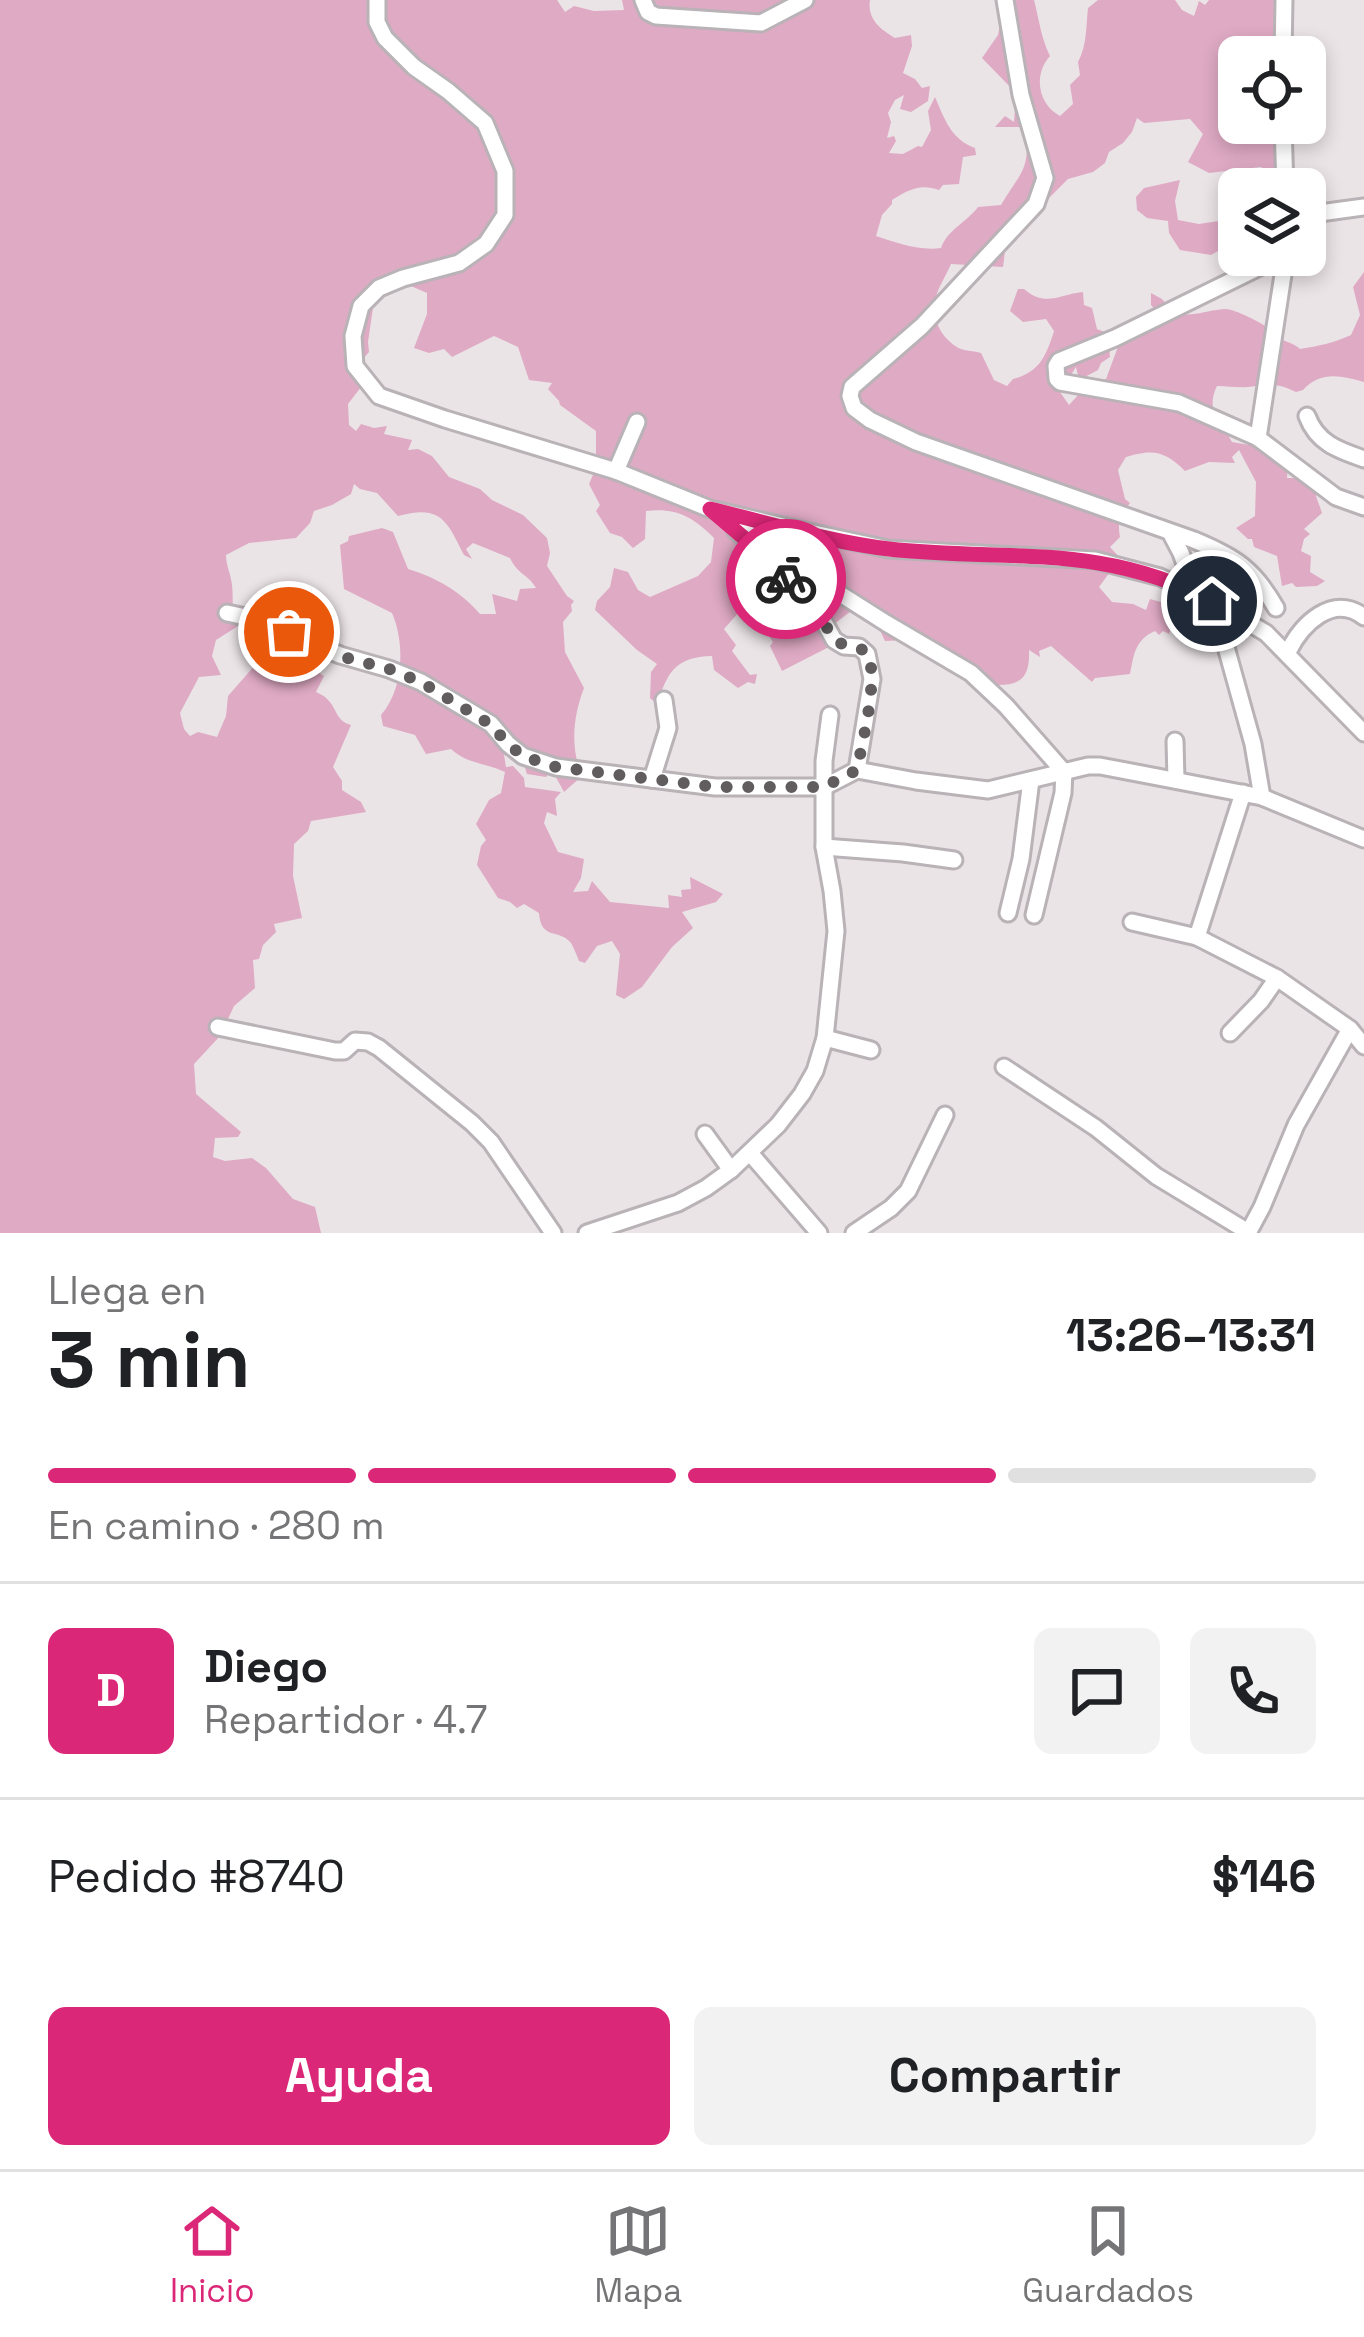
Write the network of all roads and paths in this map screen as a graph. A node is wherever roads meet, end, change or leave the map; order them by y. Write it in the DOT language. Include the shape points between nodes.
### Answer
graph roads {
  1 [pos="377,0"];
  2 [pos="643,0"];
  3 [pos="805,0"];
  4 [pos="1005,0"];
  5 [pos="1284,0"];
  6 [pos="1283,36"];
  7 [pos="1364,207"];
  8 [pos="1326,212"];
  9 [pos="1242,276"];
  10 [pos="1282,276"];
  11 [pos="1307,416"];
  12 [pos="637,422"];
  13 [pos="1258,438"];
  14 [pos="1364,459"];
  15 [pos="616,471"];
  16 [pos="1364,507"];
  17 [pos="710,509"];
  18 [pos="1169,532"];
  19 [pos="1195,592"];
  20 [pos="1276,608"];
  21 [pos="227,613"];
  22 [pos="1364,617"];
  23 [pos="1226,647"];
  24 [pos="1288,652"];
  25 [pos="664,700"];
  26 [pos="830,715"];
  27 [pos="1364,734"];
  28 [pos="1175,741"];
  29 [pos="857,770"];
  30 [pos="1064,772"];
  31 [pos="652,778"];
  32 [pos="1031,780"];
  33 [pos="1176,780"];
  34 [pos="824,787"];
  35 [pos="1243,793"];
  36 [pos="1262,797"];
  37 [pos="1364,838"];
  38 [pos="824,847"];
  39 [pos="954,860"];
  40 [pos="1009,914"];
  41 [pos="1034,915"];
  42 [pos="1132,922"];
  43 [pos="1197,937"];
  44 [pos="1277,978"];
  45 [pos="218,1027"];
  46 [pos="1350,1028"];
  47 [pos="1230,1033"];
  48 [pos="825,1038"];
  49 [pos="1364,1046"];
  50 [pos="871,1050"];
  51 [pos="1004,1067"];
  52 [pos="945,1115"];
  53 [pos="705,1134"];
  54 [pos="750,1153"];
  55 [pos="731,1170"];
  56 [pos="1248,1232"];
  57 [pos="554,1233"];
  58 [pos="589,1233"];
  59 [pos="819,1233"];
  60 [pos="854,1233"];
  1 -- 15 [label="street" via="385,38 485,123 505,171 505,215 486,244 459,263 380,288 362,306 355,366 393,402"];
  2 -- 3 [label="street" via="656,16 753,23"];
  4 -- 18 [label="street" via="1043,188 850,396 870,420 916,442"];
  5 -- 6 [label="street"];
  7 -- 8 [label="street"];
  9 -- 13 [label="street" via="1059,361 1057,379 1160,398"];
  10 -- 13 [label="street"];
  11 -- 14 [label="street" via="1332,448"];
  12 -- 15 [label="street"];
  13 -- 16 [label="street" via="1336,497"];
  15 -- 17 [label="street"];
  17 -- 19 [label="street" via="888,549 1095,560"];
  17 -- 29 [label="street" via="818,611 834,640 867,654 872,679"];
  17 -- 30 [label="street" via="971,673"];
  18 -- 19 [label="street"];
  18 -- 20 [label="street" via="1231,556"];
  19 -- 24 [label="street"];
  21 -- 31 [label="street" via="421,682 490,724 523,756"];
  22 -- 24 [label="street" via="1340,607 1316,616"];
  23 -- 36 [label="street"];
  24 -- 27 [label="street"];
  25 -- 31 [label="street" via="668,728"];
  26 -- 34 [label="street"];
  28 -- 33 [label="street"];
  29 -- 32 [label="street" via="988,790"];
  29 -- 34 [label="street"];
  30 -- 32 [label="street"];
  30 -- 33 [label="street" via="1100,766"];
  30 -- 41 [label="street"];
  31 -- 34 [label="street"];
  32 -- 40 [label="street"];
  33 -- 35 [label="street"];
  34 -- 38 [label="street"];
  35 -- 36 [label="street"];
  35 -- 43 [label="street"];
  36 -- 37 [label="street"];
  38 -- 39 [label="street"];
  38 -- 48 [label="street" via="836,931"];
  42 -- 43 [label="street"];
  43 -- 44 [label="street"];
  44 -- 46 [label="street"];
  44 -- 47 [label="street"];
  45 -- 57 [label="street" via="335,1052 355,1041 379,1048 491,1142"];
  46 -- 49 [label="street"];
  46 -- 56 [label="street"];
  48 -- 50 [label="street"];
  48 -- 54 [label="street" via="802,1094"];
  51 -- 56 [label="street"];
  52 -- 60 [label="street" via="908,1191"];
  53 -- 55 [label="street"];
  54 -- 55 [label="street"];
  54 -- 59 [label="street"];
  55 -- 58 [label="street" via="678,1203"];
}
